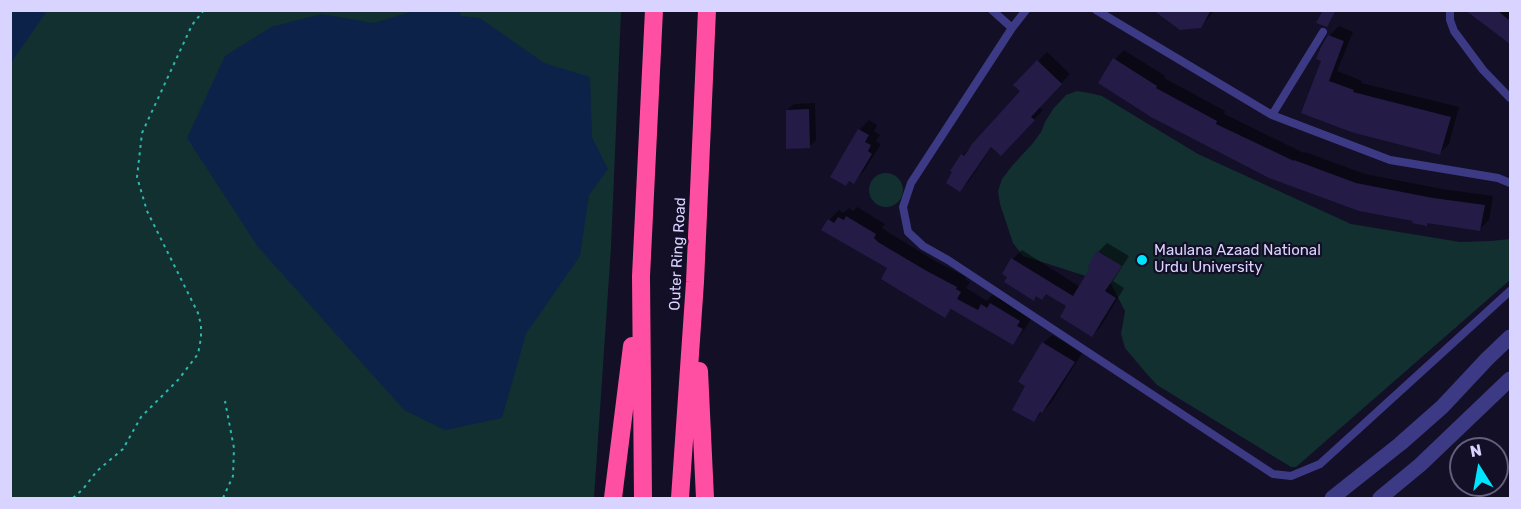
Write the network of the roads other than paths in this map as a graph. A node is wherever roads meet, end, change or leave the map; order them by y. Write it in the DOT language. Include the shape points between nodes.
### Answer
graph roads {
  1 [pos="654,10"];
  2 [pos="707,10"];
  3 [pos="992,10"];
  4 [pos="1026,10"];
  5 [pos="1096,10"];
  6 [pos="1450,10"];
  7 [pos="1012,28"];
  8 [pos="1323,32"];
  9 [pos="1510,98"];
  10 [pos="1272,115"];
  11 [pos="1510,183"];
  12 [pos="641,276"];
  13 [pos="695,282"];
  14 [pos="1510,291"];
  15 [pos="1510,337"];
  16 [pos="1510,379"];
  17 [pos="613,498"];
  18 [pos="643,498"];
  19 [pos="680,498"];
  20 [pos="705,498"];
  21 [pos="1332,498"];
  22 [pos="1380,498"];
  1 -- 12 [label="highway"];
  2 -- 13 [label="highway, Outer Ring Road"];
  3 -- 7 [label="lane"];
  4 -- 7 [label="lane"];
  5 -- 10 [label="lane"];
  6 -- 9 [label="lane" via="1454,31"];
  7 -- 14 [label="lane" via="911,183 903,207 908,232 923,246 1273,474 1291,476 1320,464"];
  8 -- 10 [label="lane"];
  10 -- 11 [label="lane" via="1390,160"];
  12 -- 17 [label="highway"];
  12 -- 18 [label="highway"];
  13 -- 19 [label="highway, Outer Ring Road"];
  13 -- 20 [label="highway"];
  15 -- 21 [label="street" via="1442,407"];
  16 -- 22 [label="street"];
}
